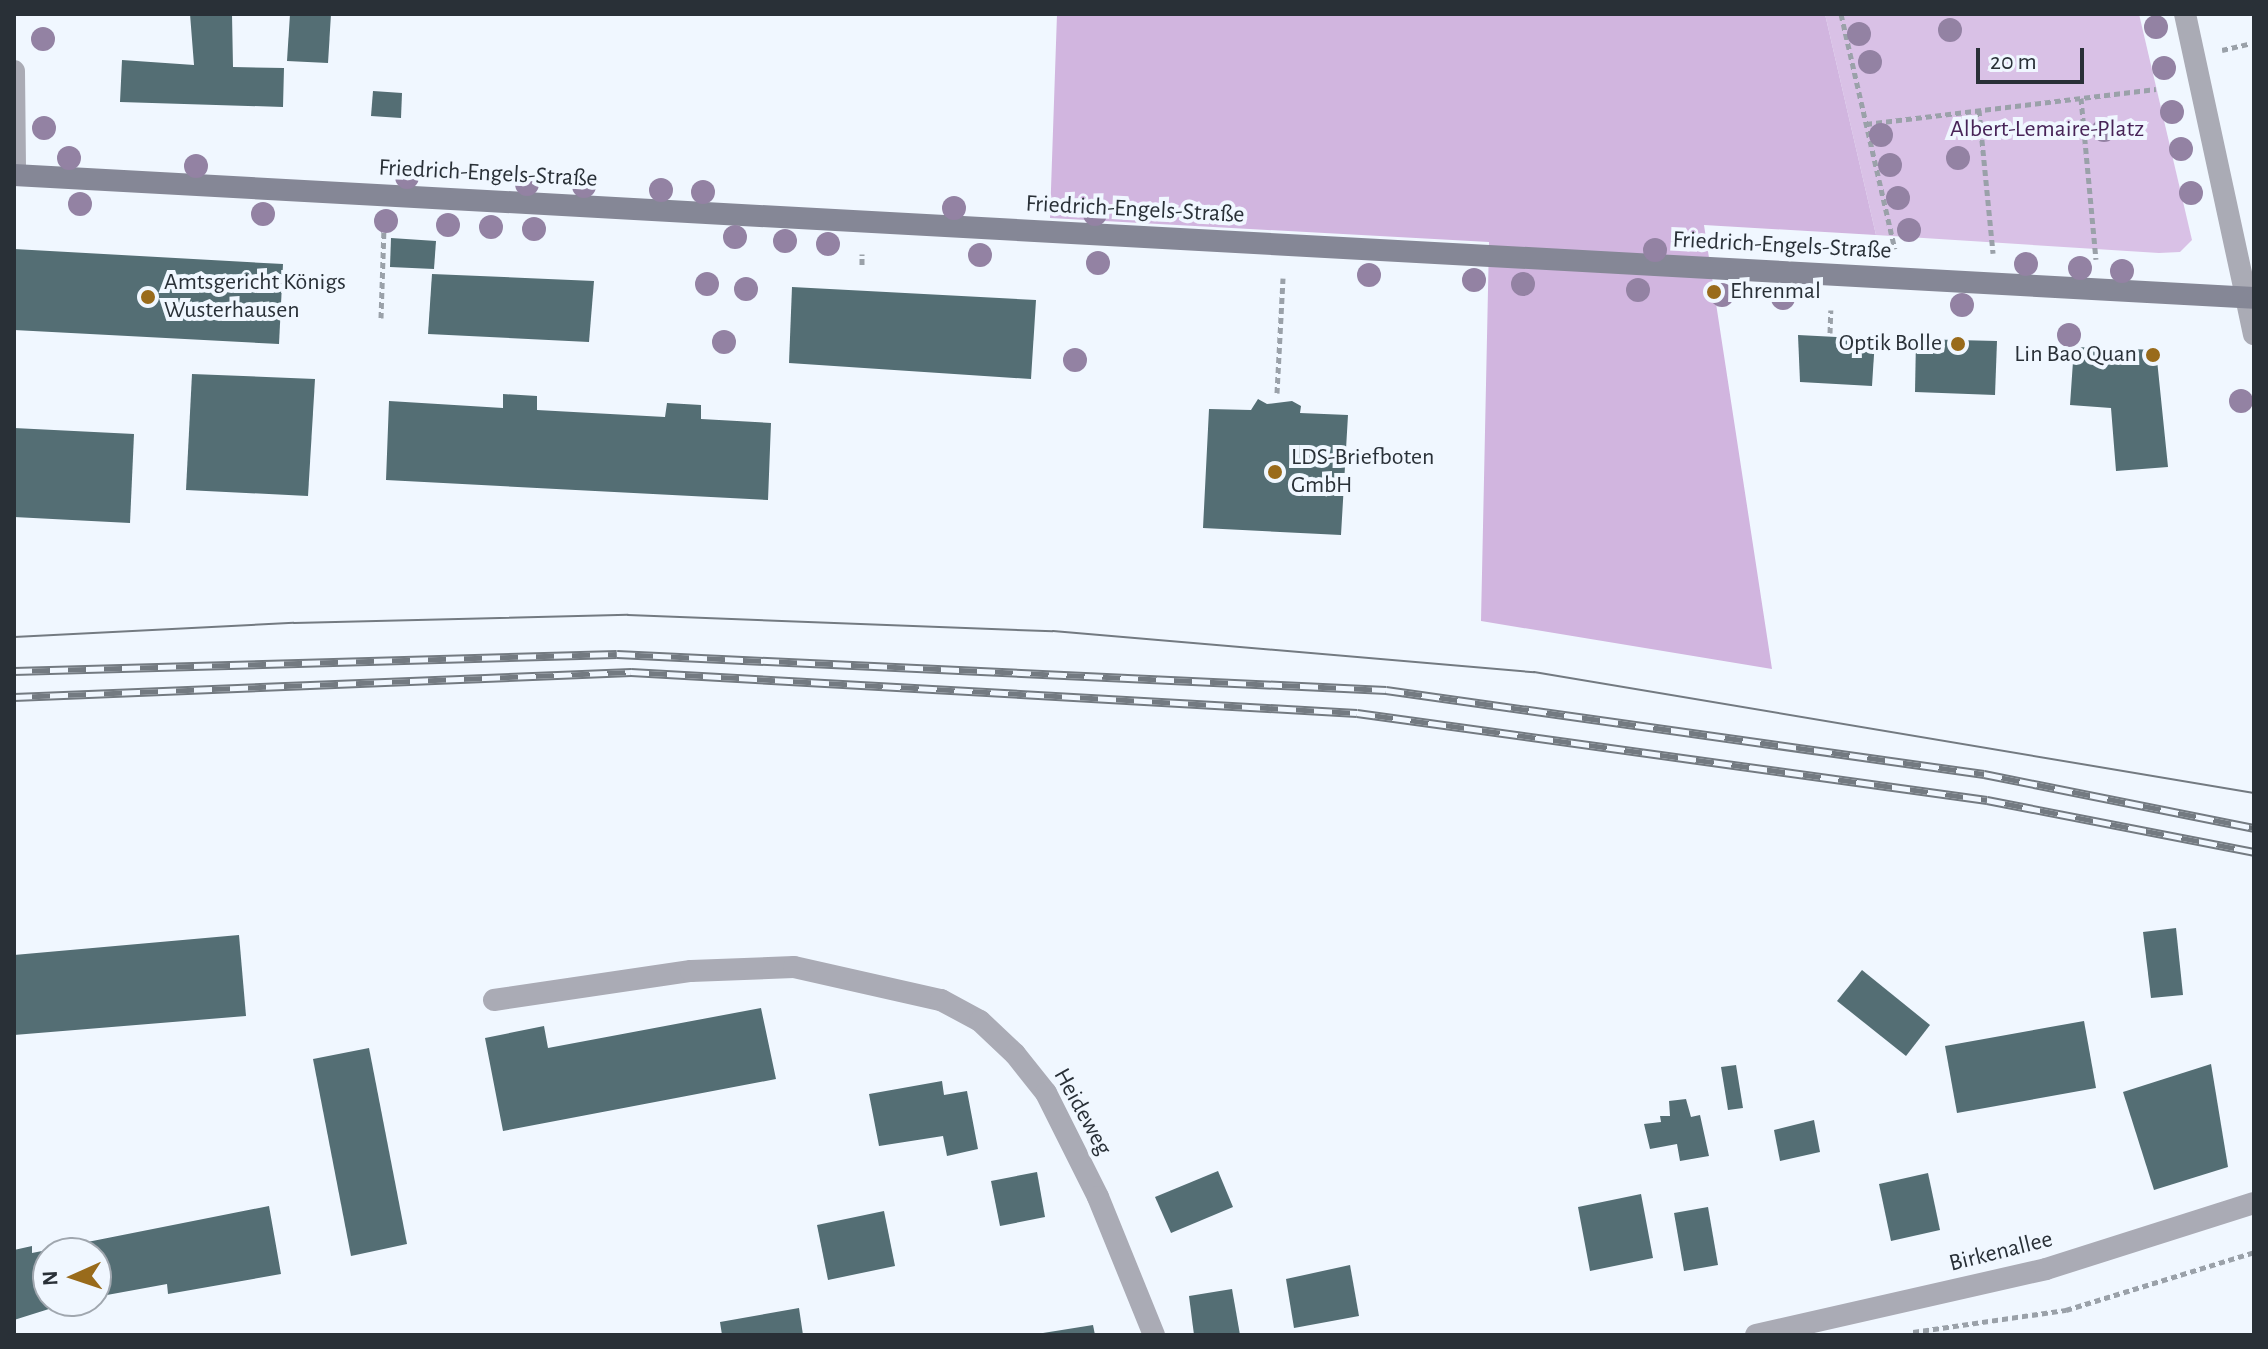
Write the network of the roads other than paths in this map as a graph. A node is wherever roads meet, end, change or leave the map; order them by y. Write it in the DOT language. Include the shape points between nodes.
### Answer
graph roads {
  1 [pos="2185,14"];
  2 [pos="14,71"];
  3 [pos="14,175"];
  4 [pos="2250,297"];
  5 [pos="2254,334"];
  6 [pos="494,1000"];
  7 [pos="2254,1203"];
  8 [pos="1154,1335"];
  9 [pos="1756,1335"];
  1 -- 4 [label="street"];
  2 -- 3 [label="street"];
  3 -- 4 [label="main road, Friedrich-Engels-Straße"];
  4 -- 5 [label="street"];
  6 -- 8 [label="street, Heideweg" via="691,971 794,967 941,1000 980,1021 1046,1093 1098,1197"];
  7 -- 9 [label="street, Birkenallee" via="2046,1269"];
}
